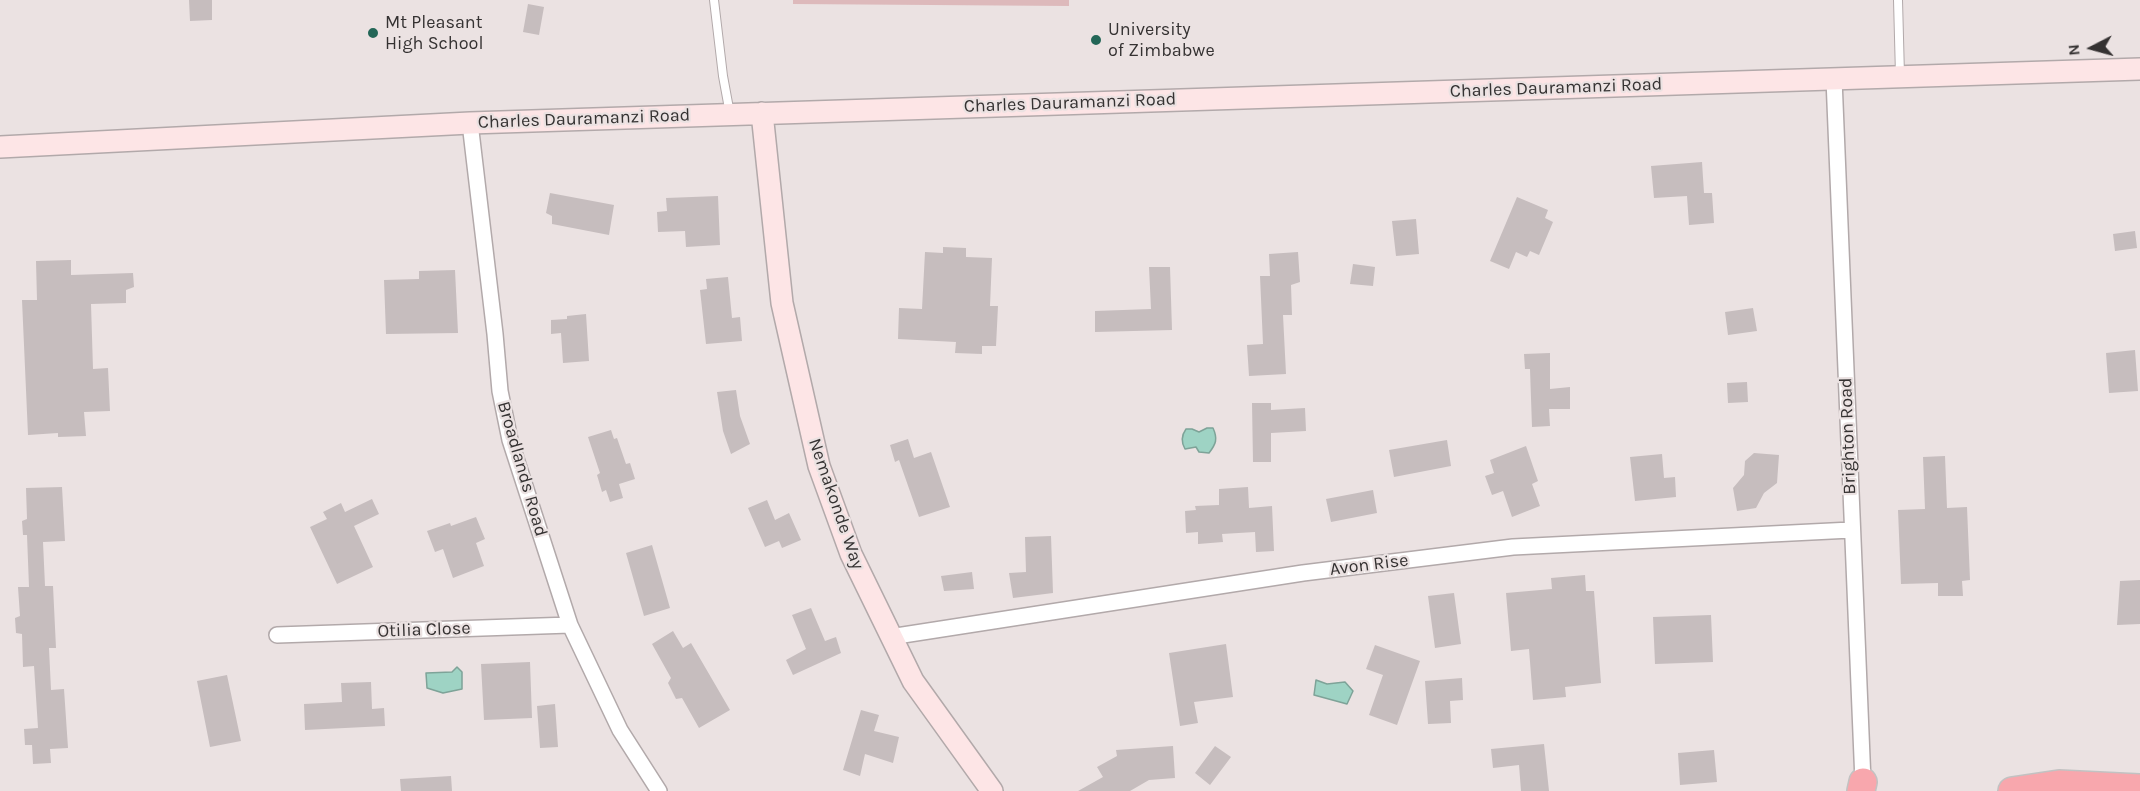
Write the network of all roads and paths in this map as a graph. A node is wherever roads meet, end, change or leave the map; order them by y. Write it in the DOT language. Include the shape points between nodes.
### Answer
graph roads {
  1 [pos="714,0"];
  2 [pos="1898,0"];
  3 [pos="2140,69"];
  4 [pos="1900,76"];
  5 [pos="1834,79"];
  6 [pos="762,113"];
  7 [pos="730,114"];
  8 [pos="470,123"];
  9 [pos="0,147"];
  10 [pos="1851,530"];
  11 [pos="570,625"];
  12 [pos="277,635"];
  13 [pos="890,637"];
  14 [pos="1864,788"];
  15 [pos="2140,788"];
  16 [pos="658,791"];
  17 [pos="992,791"];
  18 [pos="2012,791"];
  1 -- 7 [label="lane"];
  2 -- 4 [label="lane"];
  3 -- 4 [label="street, Charles Dauramanzi Road"];
  4 -- 5 [label="street, Charles Dauramanzi Road"];
  5 -- 6 [label="street, Charles Dauramanzi Road"];
  5 -- 10 [label="street, Brighton Road"];
  6 -- 7 [label="street, Charles Dauramanzi Road"];
  6 -- 13 [label="street, Nemakonde Way" via="782,303 819,466 850,554"];
  7 -- 8 [label="street, Charles Dauramanzi Road"];
  8 -- 9 [label="street, Charles Dauramanzi Road"];
  8 -- 11 [label="street, Broadlands Road" via="500,391 510,440"];
  10 -- 13 [label="street, Avon Rise" via="1513,547 1303,573"];
  10 -- 14 [label="street, Brighton Road"];
  11 -- 12 [label="street, Otilia Close"];
  11 -- 16 [label="street, Broadlands Road" via="620,730"];
  13 -- 17 [label="street, Nemakonde Way" via="913,681"];
  15 -- 18 [label="highway" via="2059,784"];
}
